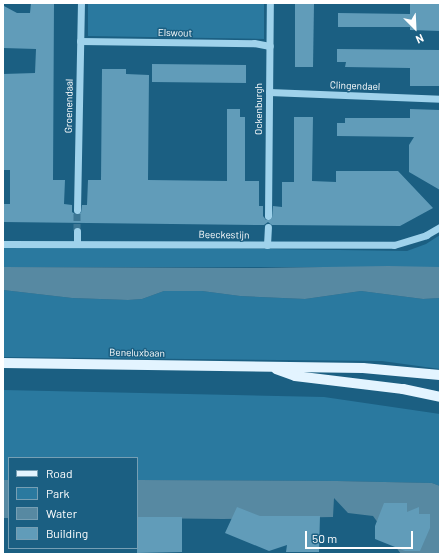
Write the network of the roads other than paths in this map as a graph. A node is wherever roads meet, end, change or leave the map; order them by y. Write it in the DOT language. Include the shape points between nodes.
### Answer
graph roads {
  1 [pos="81,3"];
  2 [pos="270,3"];
  3 [pos="80,42"];
  4 [pos="270,46"];
  5 [pos="269,92"];
  6 [pos="440,99"];
  7 [pos="77,210"];
  8 [pos="268,216"];
  9 [pos="268,227"];
  10 [pos="440,227"];
  11 [pos="77,231"];
  12 [pos="3,244"];
  13 [pos="77,244"];
  14 [pos="267,246"];
  15 [pos="3,363"];
  16 [pos="270,367"];
  17 [pos="440,375"];
  18 [pos="440,397"];
  1 -- 3 [label="street, Groenendaal"];
  2 -- 4 [label="street, Ockenburgh"];
  3 -- 4 [label="street, Elswout"];
  3 -- 7 [label="street, Groenendaal"];
  4 -- 5 [label="street, Ockenburgh"];
  5 -- 6 [label="street, Clingendael"];
  5 -- 8 [label="street, Ockenburgh"];
  9 -- 14 [label="street"];
  10 -- 14 [label="street, Beeckestijn" via="426,235 394,245"];
  11 -- 13 [label="street"];
  12 -- 13 [label="street, Beeckestijn"];
  13 -- 14 [label="street, Beeckestijn"];
  15 -- 16 [label="main road, Beneluxbaan"];
  16 -- 17 [label="main road, Beneluxbaan" via="363,368"];
  16 -- 18 [label="main road, Beneluxbaan" via="295,376 396,388"];
}
